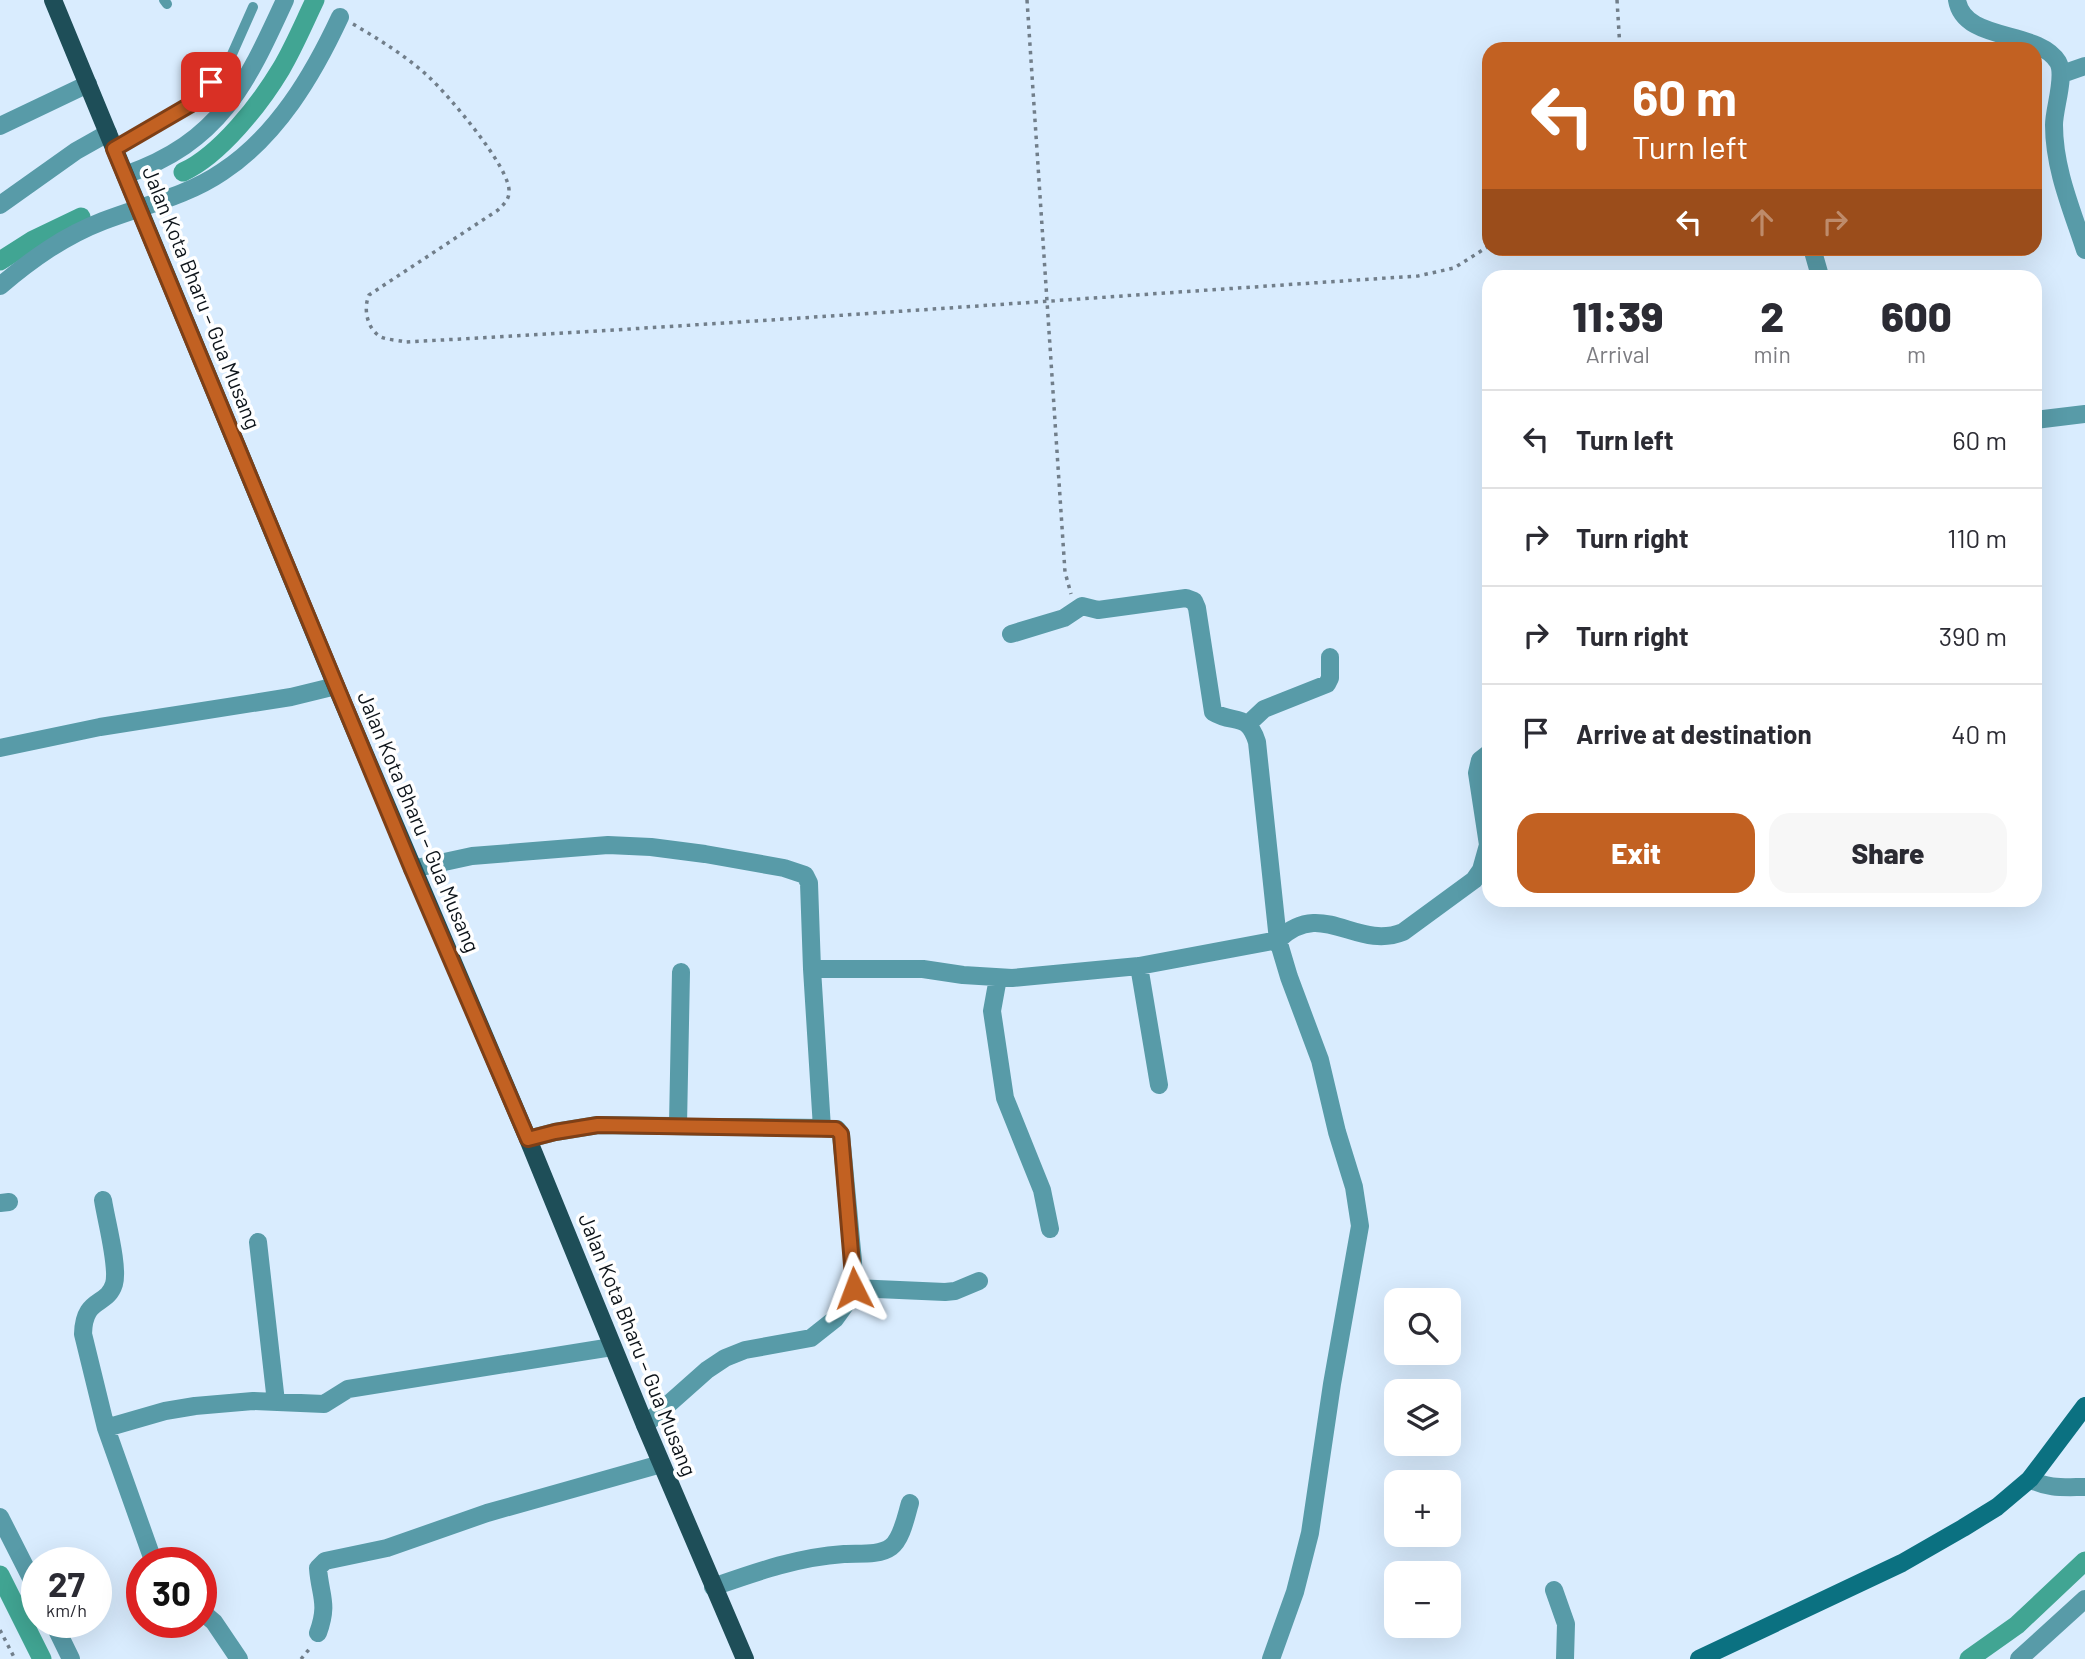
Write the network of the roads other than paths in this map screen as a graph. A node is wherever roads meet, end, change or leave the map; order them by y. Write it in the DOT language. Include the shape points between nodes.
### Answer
graph roads {
  1 [pos="53,0"];
  2 [pos="285,0"];
  3 [pos="1957,0"];
  4 [pos="253,7"];
  5 [pos="340,17"];
  6 [pos="2024,42"];
  7 [pos="2042,49"];
  8 [pos="2085,66"];
  9 [pos="2062,74"];
  10 [pos="88,84"];
  11 [pos="0,126"];
  12 [pos="111,141"];
  13 [pos="125,175"];
  14 [pos="0,205"];
  15 [pos="138,208"];
  16 [pos="2085,250"];
  17 [pos="0,286"];
  18 [pos="2085,414"];
  19 [pos="2042,419"];
  20 [pos="1011,634"];
  21 [pos="1330,657"];
  22 [pos="336,686"];
  23 [pos="1248,724"];
  24 [pos="0,748"];
  25 [pos="1482,758"];
  26 [pos="1482,806"];
  27 [pos="1482,866"];
  28 [pos="412,869"];
  29 [pos="1278,940"];
  30 [pos="1139,967"];
  31 [pos="812,969"];
  32 [pos="681,972"];
  33 [pos="998,978"];
  34 [pos="1159,1085"];
  35 [pos="678,1125"];
  36 [pos="822,1128"];
  37 [pos="528,1139"];
  38 [pos="103,1200"];
  39 [pos="1050,1229"];
  40 [pos="258,1242"];
  41 [pos="979,1280"];
  42 [pos="854,1288"];
  43 [pos="612,1347"];
  44 [pos="276,1402"];
  45 [pos="2085,1406"];
  46 [pos="645,1425"];
  47 [pos="106,1428"];
  48 [pos="662,1464"];
  49 [pos="2030,1479"];
  50 [pos="2085,1487"];
  51 [pos="910,1503"];
  52 [pos="0,1517"];
  53 [pos="148,1547"];
  54 [pos="21,1558"];
  55 [pos="713,1587"];
  56 [pos="1554,1590"];
  57 [pos="2085,1600"];
  58 [pos="217,1626"];
  59 [pos="318,1633"];
  60 [pos="61,1638"];
  61 [pos="71,1659"];
  62 [pos="239,1659"];
  63 [pos="745,1659"];
  64 [pos="1271,1659"];
  65 [pos="1565,1659"];
  66 [pos="1699,1659"];
  67 [pos="2019,1659"];
  1 -- 10 [label="main road, Jalan Kota Bharu – Gua Musang"];
  2 -- 13 [label="street" via="223,112 179,150"];
  3 -- 6 [label="street" via="1964,17 1974,24"];
  4 -- 12 [label="lane" via="229,61 193,103"];
  5 -- 15 [label="street" via="307,82 247,152 212,178"];
  7 -- 9 [label="street" via="2058,62"];
  8 -- 9 [label="street"];
  9 -- 16 [label="street" via="2054,108 2057,154"];
  10 -- 11 [label="street"];
  10 -- 12 [label="main road, Jalan Kota Bharu – Gua Musang"];
  12 -- 13 [label="main road, Jalan Kota Bharu – Gua Musang"];
  12 -- 14 [label="street" via="76,151"];
  13 -- 15 [label="main road, Jalan Kota Bharu – Gua Musang"];
  15 -- 17 [label="street" via="58,242"];
  15 -- 22 [label="main road, Jalan Kota Bharu – Gua Musang"];
  18 -- 19 [label="street"];
  20 -- 23 [label="street" via="1064,618 1082,606 1098,610 1186,598 1194,601 1213,712"];
  21 -- 23 [label="street" via="1327,684 1264,709"];
  22 -- 24 [label="street"];
  22 -- 28 [label="main road, Jalan Kota Bharu – Gua Musang"];
  23 -- 29 [label="street" via="1257,743"];
  25 -- 26 [label="street" via="1477,773"];
  27 -- 29 [label="street" via="1474,880 1391,937 1318,921 1295,926"];
  28 -- 31 [label="street" via="472,856 608,845 705,854 791,870 805,875 809,883"];
  28 -- 37 [label="main road, Jalan Kota Bharu – Gua Musang"];
  29 -- 30 [label="street"];
  29 -- 64 [label="street" via="1320,1060 1360,1226 1310,1533"];
  30 -- 33 [label="street"];
  30 -- 34 [label="street"];
  31 -- 33 [label="street" via="923,969"];
  31 -- 36 [label="street"];
  32 -- 35 [label="street"];
  33 -- 39 [label="street" via="992,1011 1005,1098 1042,1190"];
  35 -- 36 [label="street"];
  35 -- 37 [label="street" via="598,1125"];
  36 -- 42 [label="street" via="841,1134"];
  37 -- 43 [label="main road, Jalan Kota Bharu – Gua Musang"];
  38 -- 47 [label="street" via="114,1285 89,1309 83,1334"];
  40 -- 44 [label="street"];
  41 -- 42 [label="street" via="945,1292"];
  42 -- 46 [label="street" via="823,1331 725,1359"];
  43 -- 44 [label="street" via="348,1390 324,1404"];
  43 -- 46 [label="main road, Jalan Kota Bharu – Gua Musang"];
  44 -- 47 [label="street" via="195,1406"];
  45 -- 49 [label="main road"];
  46 -- 48 [label="main road, Jalan Kota Bharu – Gua Musang"];
  47 -- 53 [label="street"];
  48 -- 55 [label="main road, Jalan Kota Bharu – Gua Musang"];
  48 -- 59 [label="street" via="487,1513 387,1548 325,1561 318,1568 325,1601"];
  49 -- 50 [label="street" via="2056,1488"];
  49 -- 66 [label="main road" via="1997,1507 1932,1546"];
  51 -- 55 [label="street" via="897,1540 880,1552 794,1561"];
  52 -- 54 [label="street"];
  55 -- 63 [label="main road, Jalan Kota Bharu – Gua Musang"];
  56 -- 65 [label="street" via="1566,1624"];
  57 -- 67 [label="street"];
  58 -- 62 [label="street"];
  60 -- 61 [label="street"];
}
